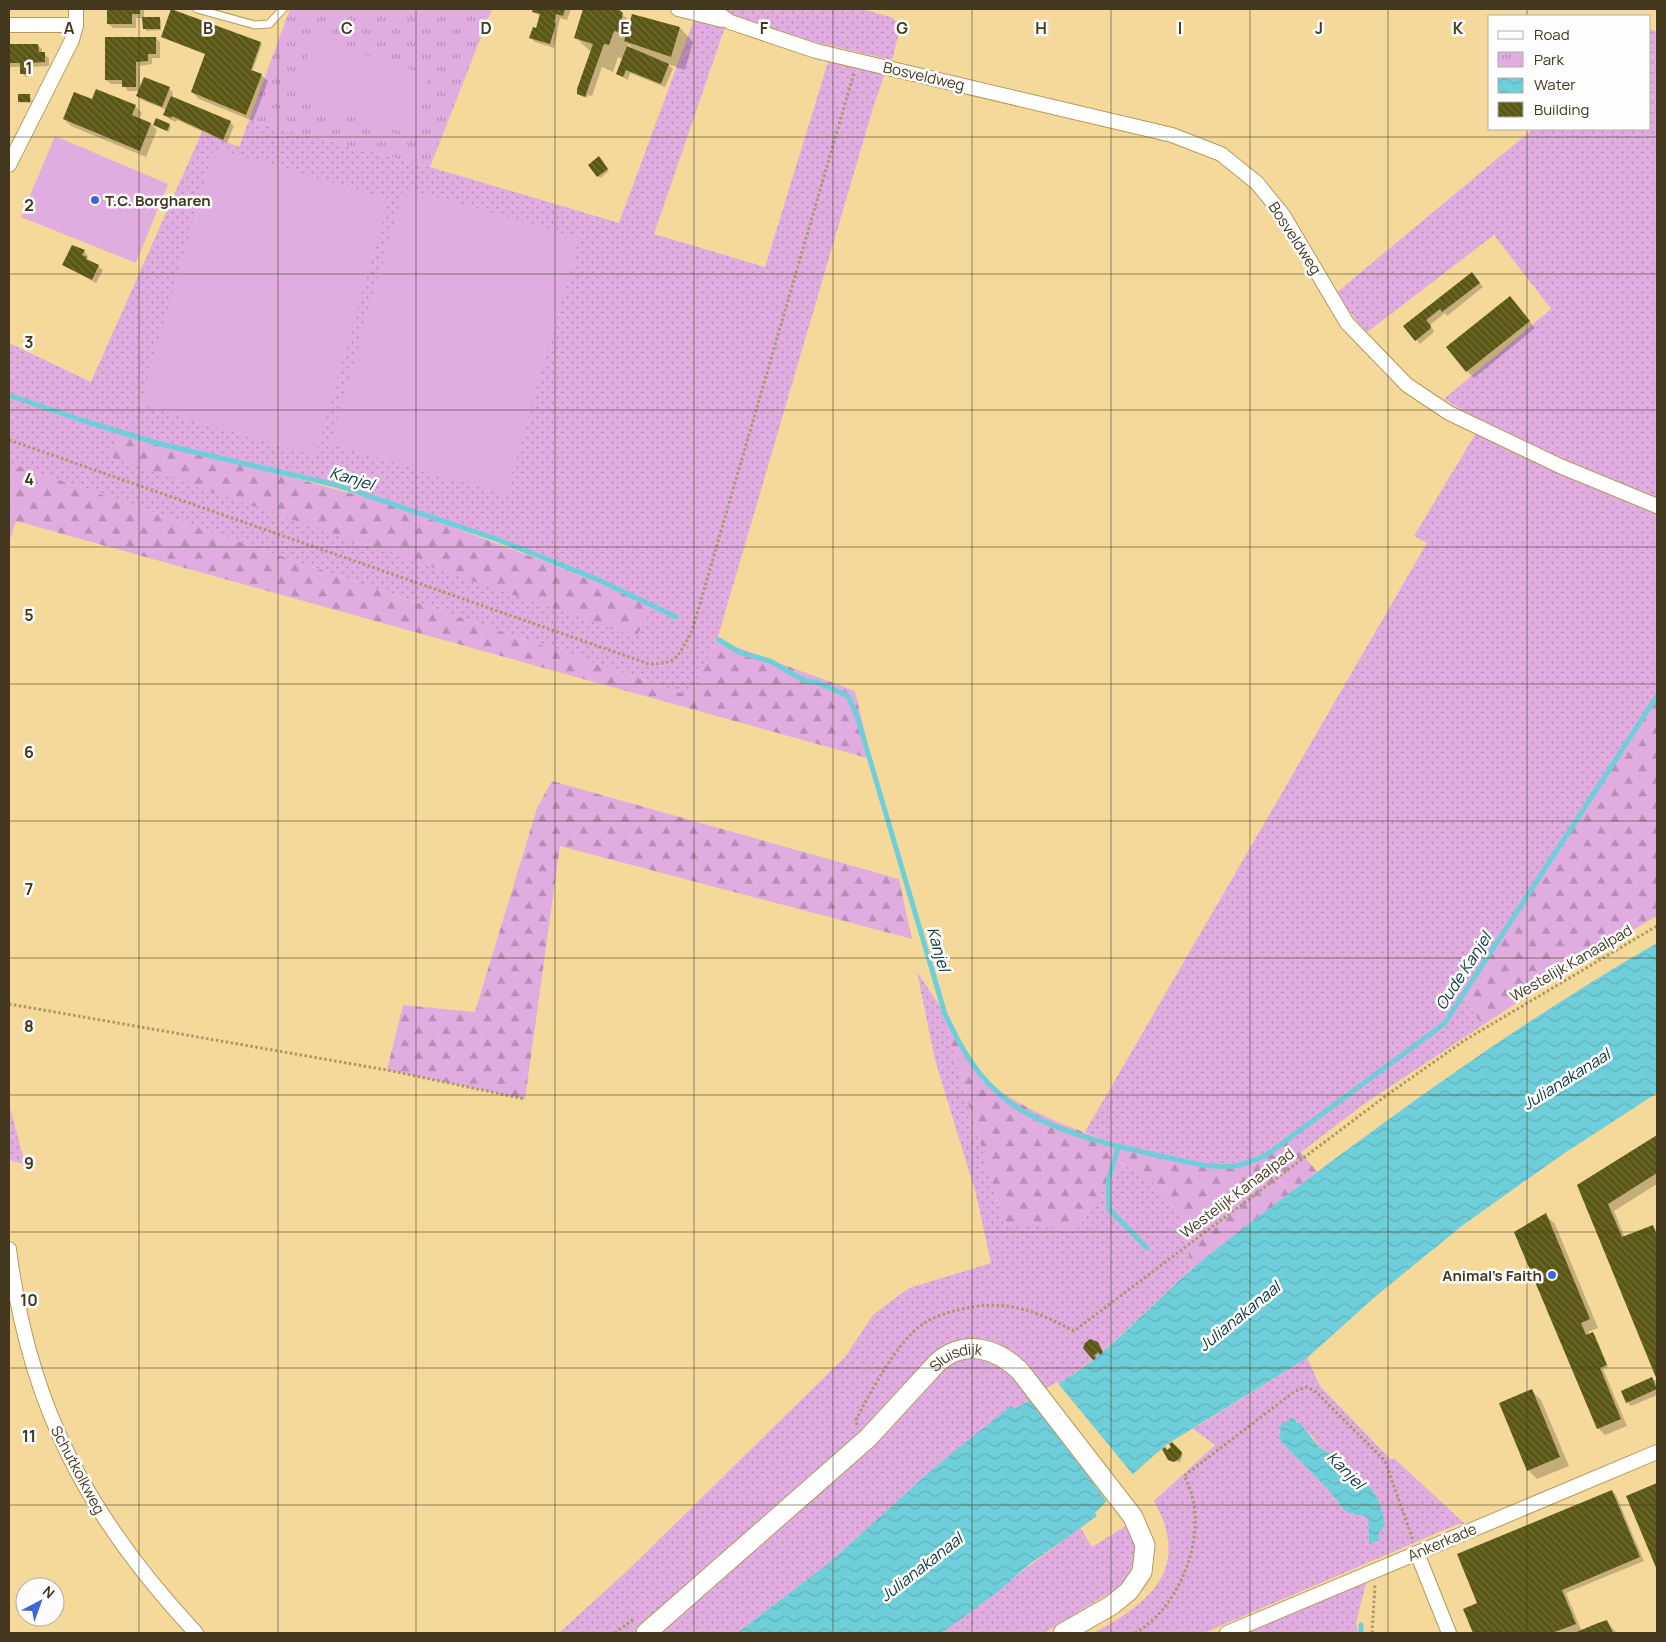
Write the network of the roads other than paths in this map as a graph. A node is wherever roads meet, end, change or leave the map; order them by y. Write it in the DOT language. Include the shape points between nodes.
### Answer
graph roads {
  1 [pos="76,9"];
  2 [pos="197,9"];
  3 [pos="283,9"];
  4 [pos="678,9"];
  5 [pos="712,9"];
  6 [pos="730,22"];
  7 [pos="9,25"];
  8 [pos="76,25"];
  9 [pos="9,165"];
  10 [pos="1657,506"];
  11 [pos="9,1249"];
  12 [pos="1657,1452"];
  13 [pos="1417,1553"];
  14 [pos="196,1633"];
  15 [pos="646,1633"];
  16 [pos="1063,1633"];
  17 [pos="1227,1633"];
  18 [pos="1449,1633"];
  1 -- 8 [label="street"];
  2 -- 3 [label="lane" via="255,25 269,24"];
  4 -- 6 [label="street"];
  5 -- 6 [label="street, Bosveldweg"];
  6 -- 10 [label="street, Bosveldweg" via="816,51 1172,135 1221,154 1257,183 1283,215 1347,322 1407,385 1449,413 1560,466"];
  7 -- 8 [label="street"];
  8 -- 9 [label="street" via="72,40"];
  11 -- 14 [label="street, Schutkolkweg" via="30,1358 48,1413 68,1458 127,1552"];
  12 -- 13 [label="street, Ankerkade"];
  13 -- 17 [label="street, Ankerkade"];
  13 -- 18 [label="street"];
  15 -- 16 [label="street, Sluisdijk" via="868,1438 941,1359 959,1351 980,1348 1000,1355 1020,1371 1132,1517 1145,1545 1145,1559 1138,1578 1122,1599"];
}
